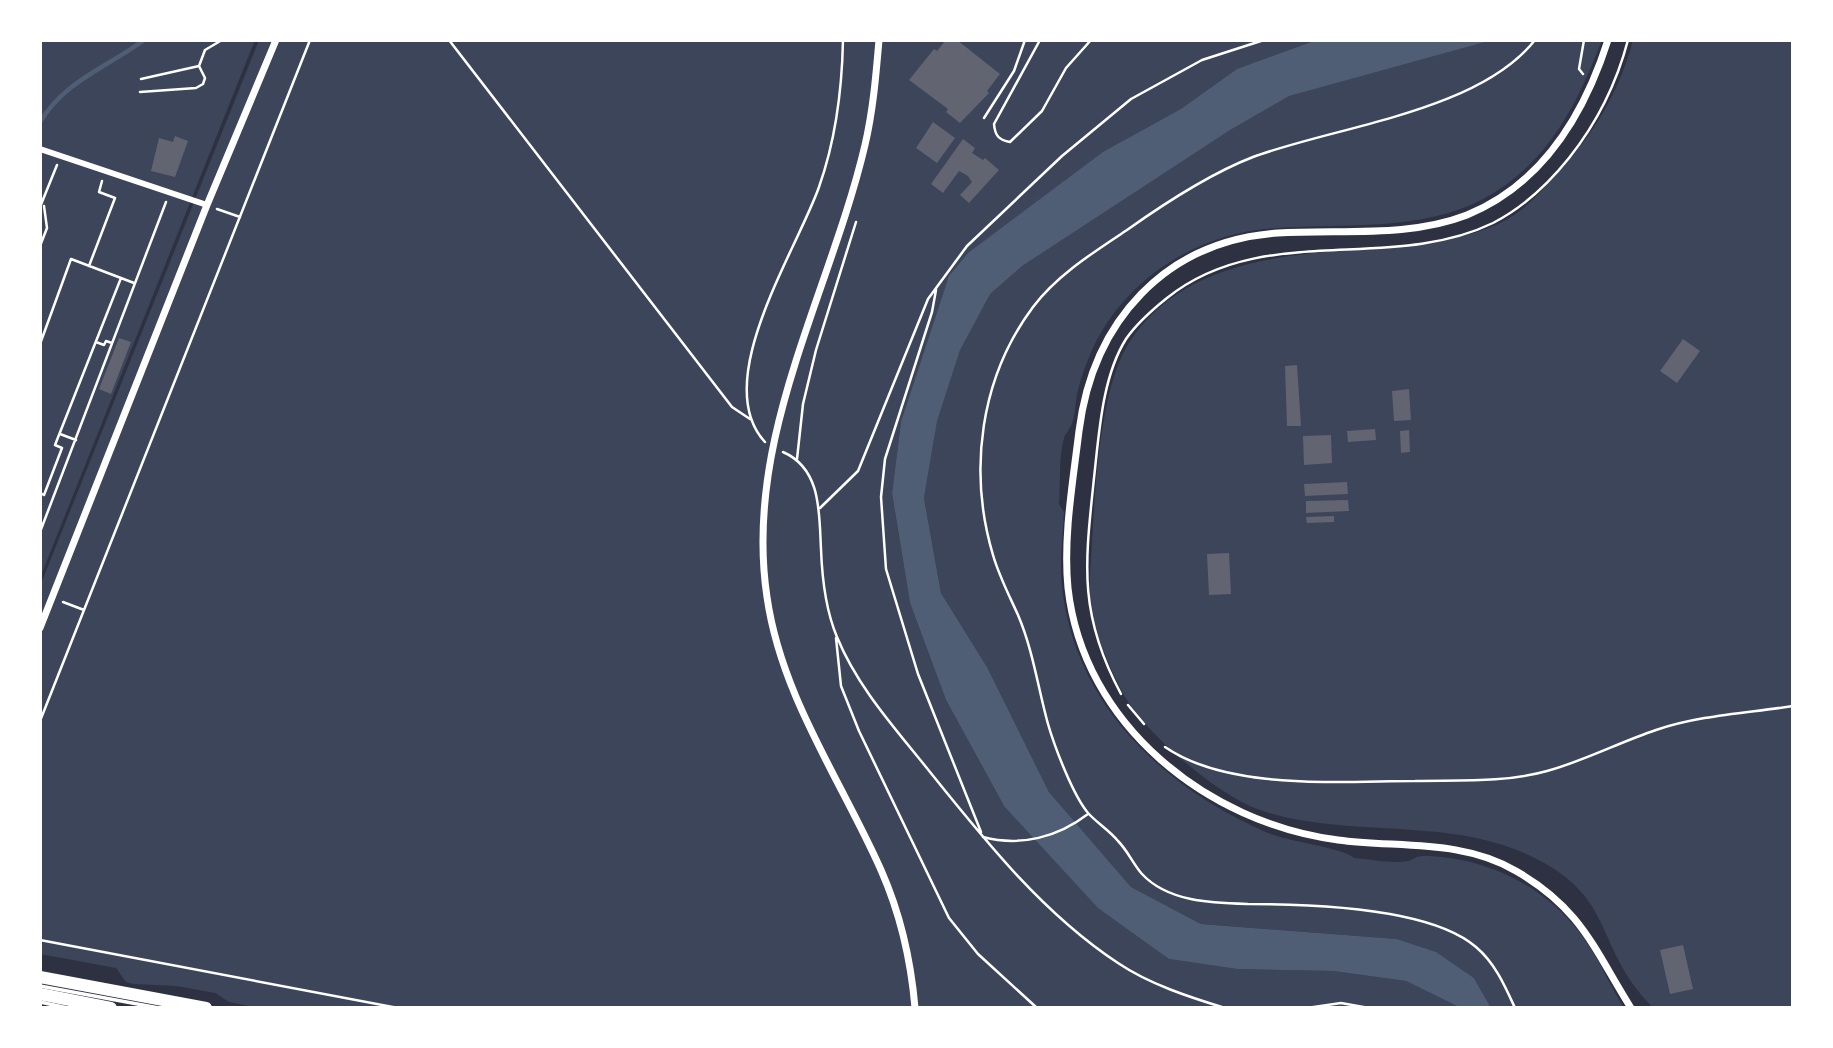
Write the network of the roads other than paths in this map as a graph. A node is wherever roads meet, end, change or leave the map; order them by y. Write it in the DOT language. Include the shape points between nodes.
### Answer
graph roads {
  1 [pos="276,40"];
  2 [pos="879,40"];
  3 [pos="1608,40"];
  4 [pos="40,149"];
  5 [pos="207,205"];
  6 [pos="40,628"];
  7 [pos="40,977"];
  8 [pos="40,986"];
  9 [pos="40,994"];
  10 [pos="40,1002"];
  11 [pos="68,1008"];
  12 [pos="111,1008"];
  13 [pos="159,1008"];
  14 [pos="206,1008"];
  15 [pos="915,1008"];
  16 [pos="1632,1008"];
  1 -- 5 [label="street"];
  2 -- 15 [label="street" via="864,146 801,340 772,448 763,540 766,597 782,662 811,732 882,873 904,936"];
  3 -- 16 [label="street" via="1583,104 1556,149 1507,193 1468,215 1397,229 1249,236 1195,255 1146,287 1115,327 1088,382 1075,470 1068,584 1073,618 1092,676 1122,722 1183,778 1275,827 1337,840 1464,851 1512,868 1549,892 1583,927"];
  4 -- 5 [label="street"];
  5 -- 6 [label="street"];
  7 -- 14 [label="highway"];
  8 -- 13 [label="lane"];
  9 -- 12 [label="highway"];
  10 -- 11 [label="lane"];
}
